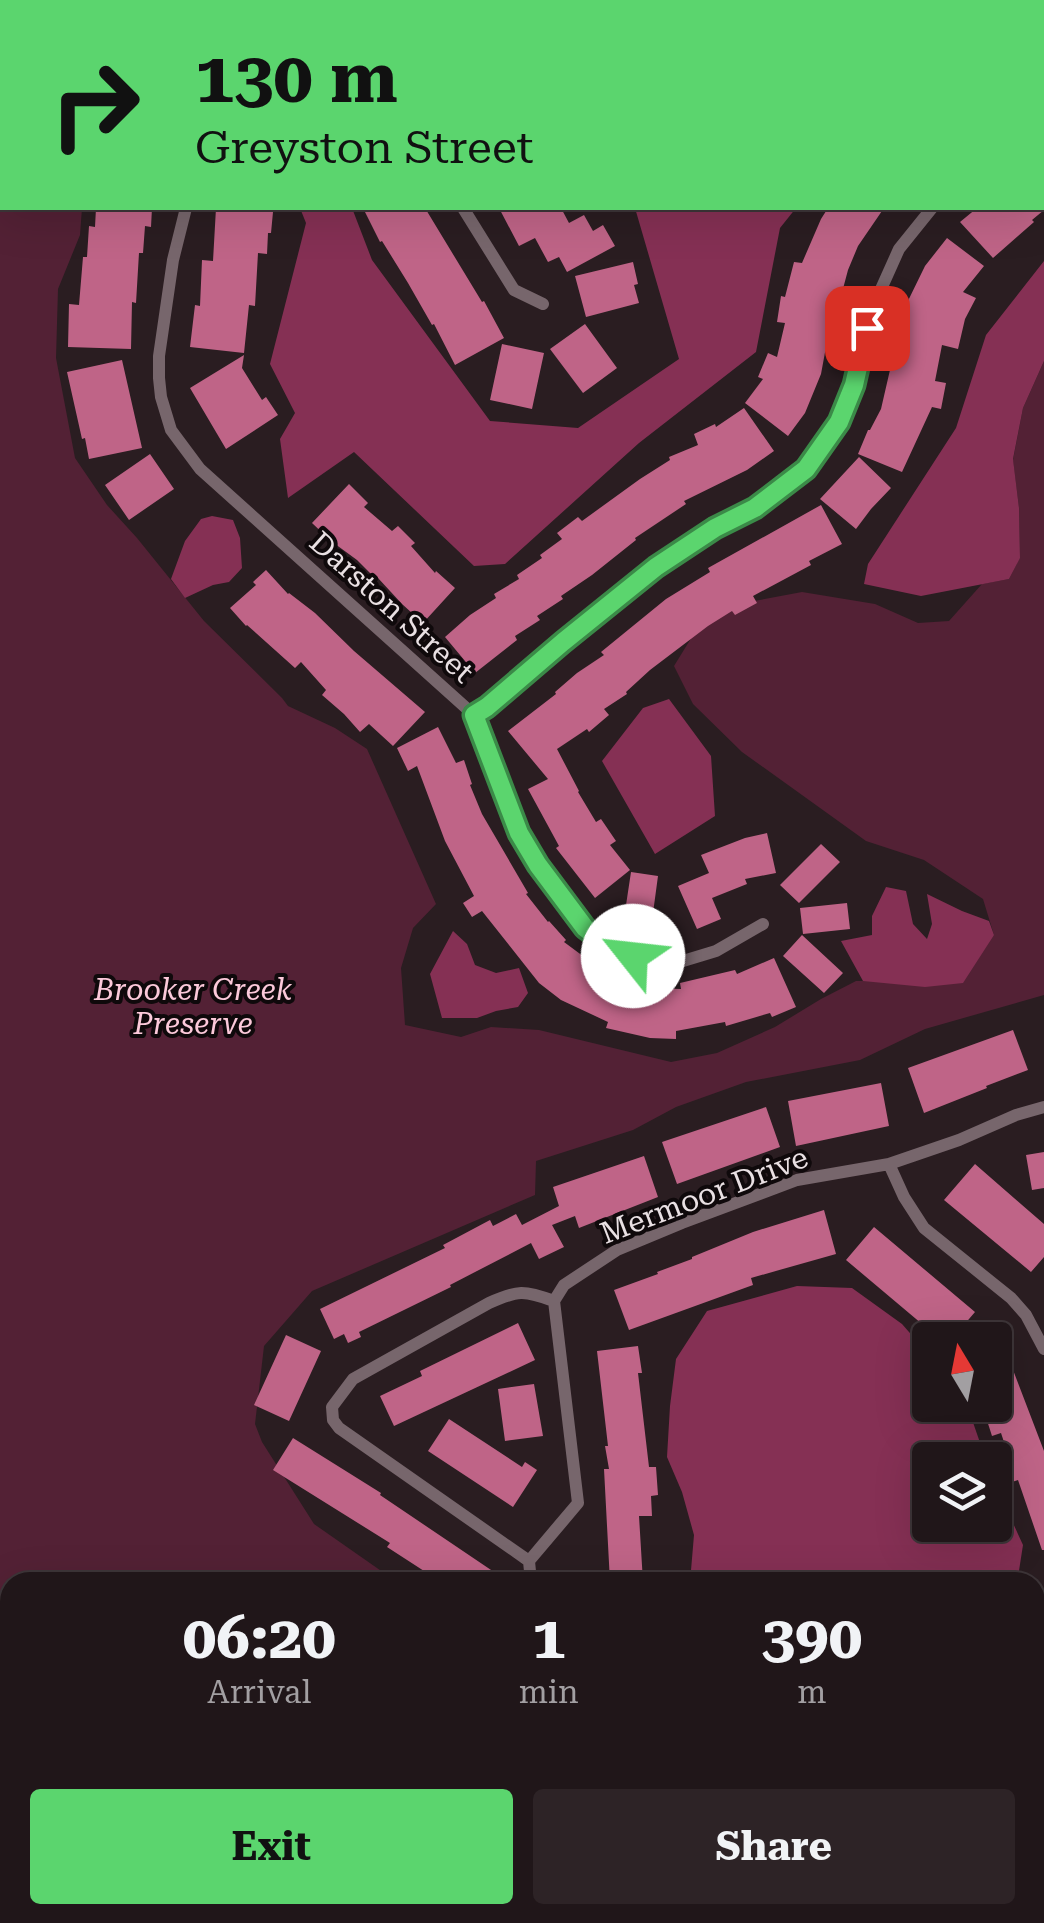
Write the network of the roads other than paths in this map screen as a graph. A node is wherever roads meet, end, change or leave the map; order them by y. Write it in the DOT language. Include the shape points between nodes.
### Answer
graph roads {
  1 [pos="186,210"];
  2 [pos="464,210"];
  3 [pos="930,210"];
  4 [pos="542,304"];
  5 [pos="474,715"];
  6 [pos="763,924"];
  7 [pos="1044,1107"];
  8 [pos="888,1164"];
  9 [pos="554,1301"];
  10 [pos="1044,1348"];
  11 [pos="529,1561"];
  12 [pos="530,1572"];
  1 -- 5 [label="street, Darston Street" via="159,356 171,430 200,469"];
  2 -- 4 [label="street" via="514,290"];
  3 -- 5 [label="street" via="899,249 872,307 839,422 806,469 656,567"];
  5 -- 6 [label="street, Darston Street" via="519,833 585,928 605,943 633,956 683,960 716,951"];
  7 -- 8 [label="street, Mermoor Drive"];
  8 -- 9 [label="street, Mermoor Drive" via="797,1180 617,1250 564,1285"];
  8 -- 10 [label="street" via="924,1228 1012,1298"];
  9 -- 11 [label="street" via="578,1503"];
  9 -- 11 [label="street" via="528,1292 489,1303 353,1379 332,1407 339,1428"];
  11 -- 12 [label="street"];
}
